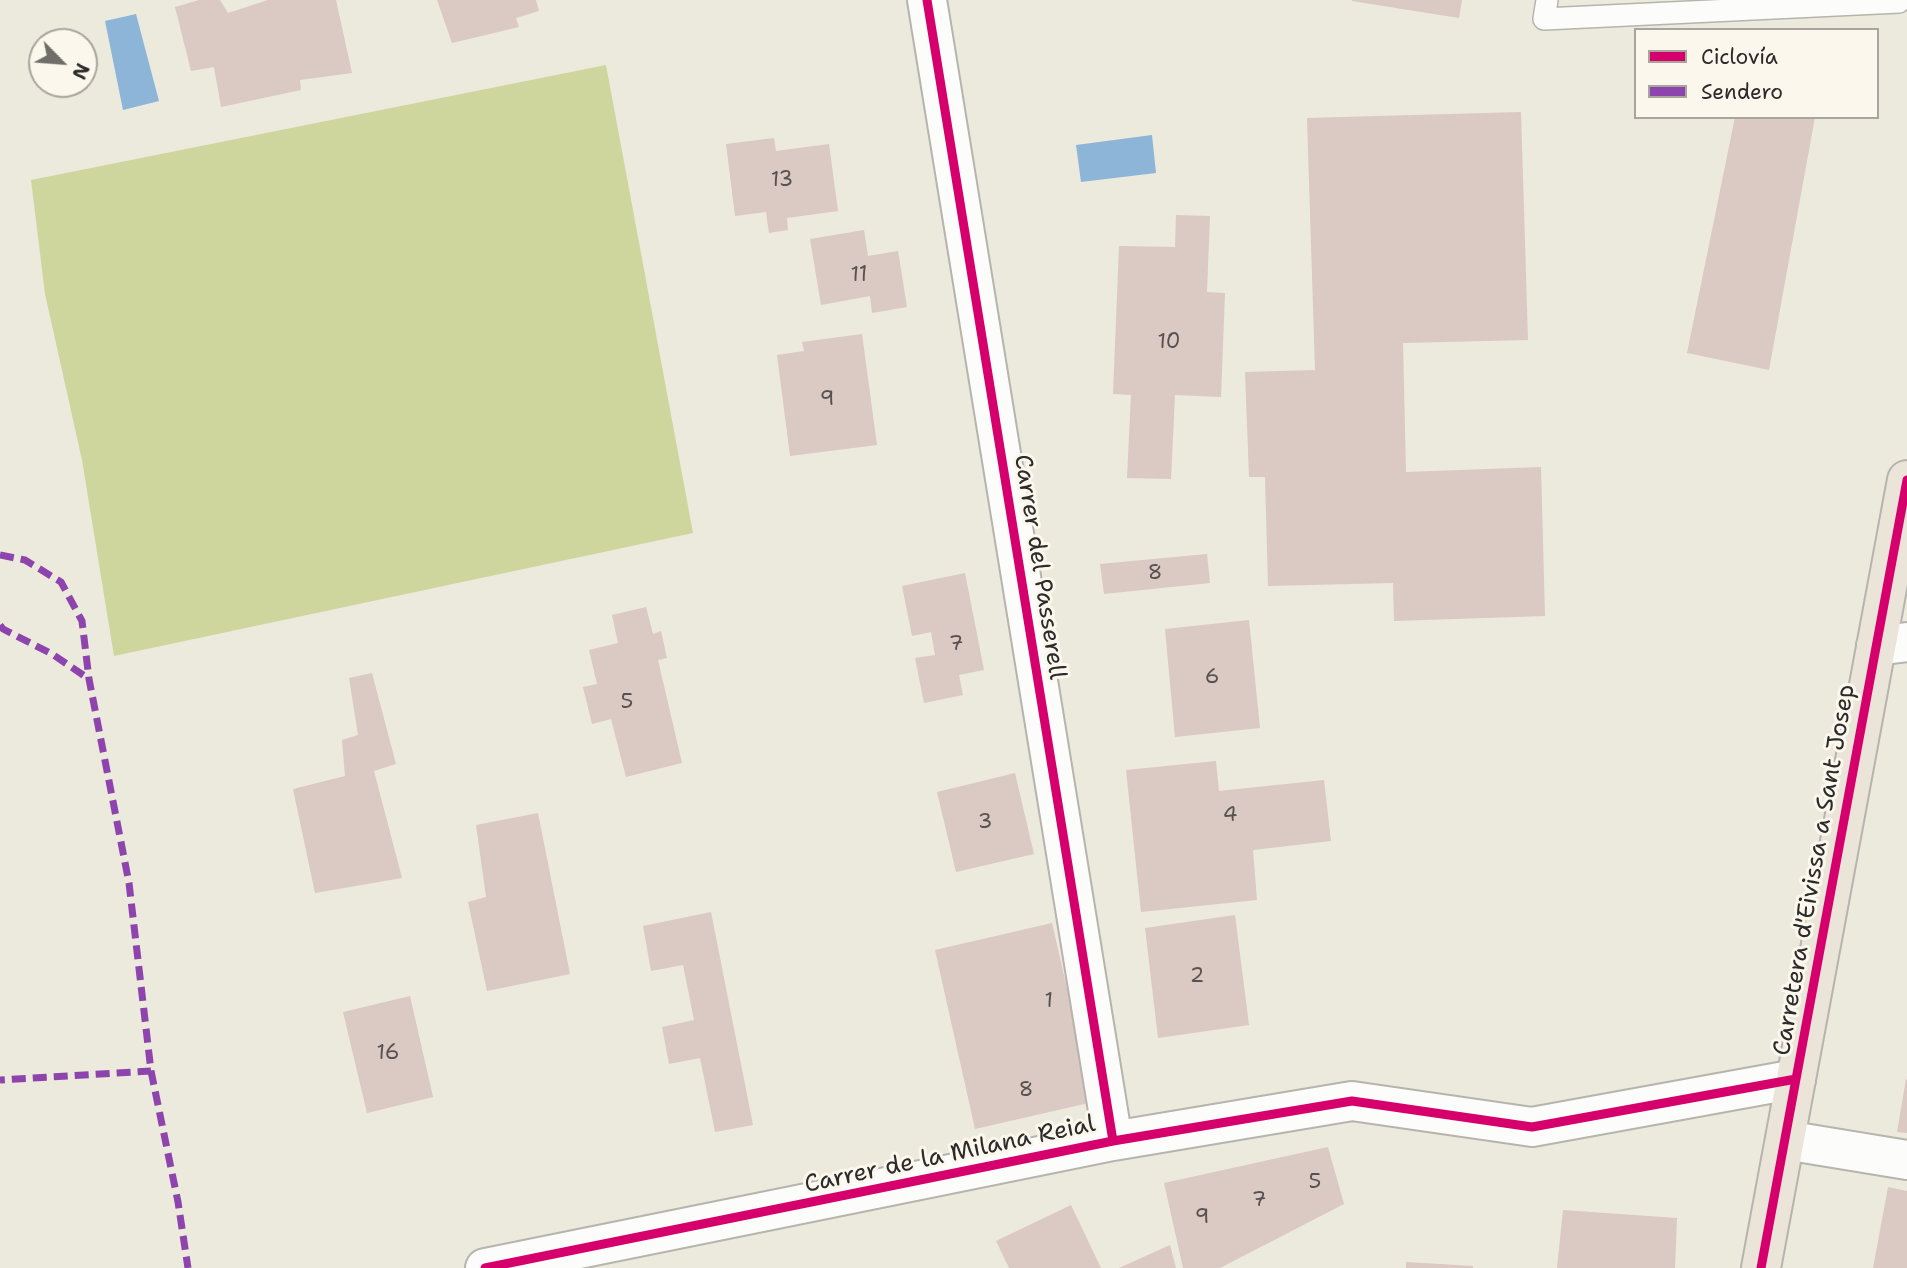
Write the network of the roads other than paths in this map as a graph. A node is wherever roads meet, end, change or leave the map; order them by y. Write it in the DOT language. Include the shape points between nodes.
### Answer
graph roads {
  1 [pos="927,0"];
  2 [pos="1547,0"];
  3 [pos="1899,0"];
  4 [pos="1907,480"];
  5 [pos="1892,644"];
  6 [pos="1796,1079"];
  7 [pos="1785,1140"];
  8 [pos="1113,1141"];
  9 [pos="1907,1160"];
  10 [pos="485,1268"];
  11 [pos="1762,1268"];
  1 -- 8 [label="street, Carrer del Passerell"];
  2 -- 3 [label="lane" via="1544,19"];
  4 -- 5 [label="main road, Carretera d'Eivissa a Sant Josep"];
  5 -- 6 [label="main road, Carretera d'Eivissa a Sant Josep"];
  6 -- 7 [label="main road, Carretera d'Eivissa a Sant Josep"];
  6 -- 8 [label="street, Carrer de la Milana Reial" via="1532,1127 1352,1101"];
  7 -- 9 [label="street"];
  7 -- 11 [label="main road, Carretera d'Eivissa a Sant Josep"];
  8 -- 10 [label="street, Carrer de la Milana Reial"];
}
